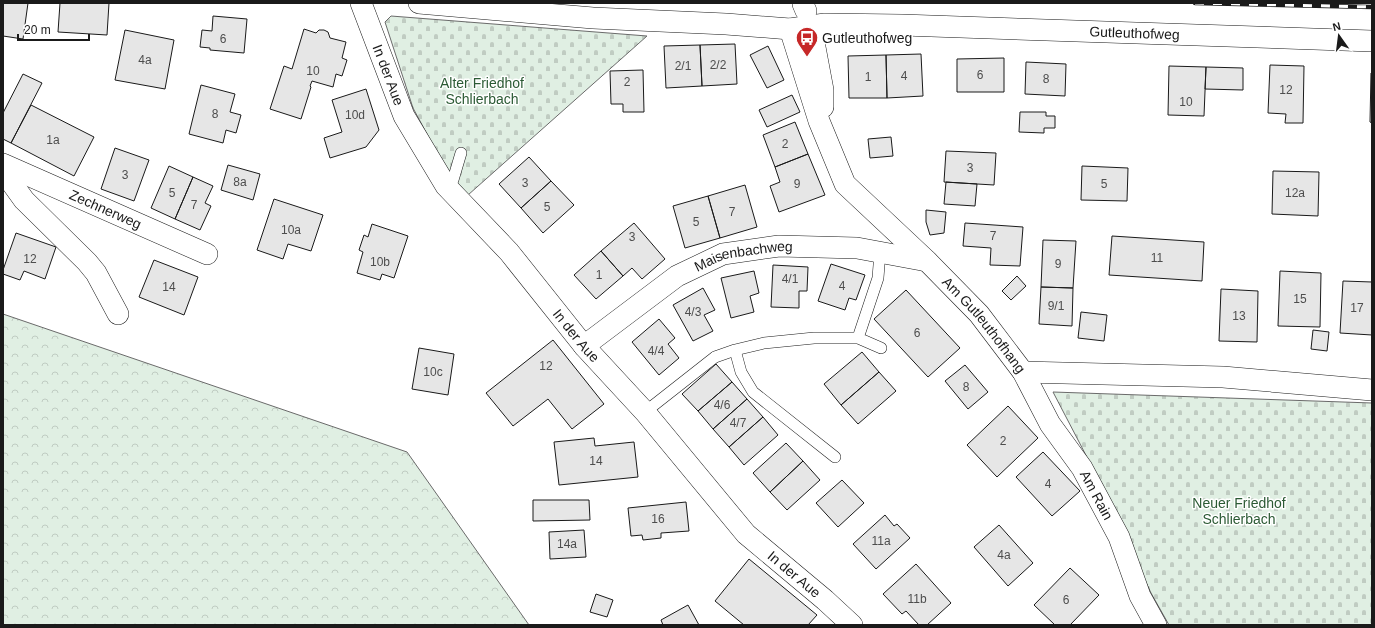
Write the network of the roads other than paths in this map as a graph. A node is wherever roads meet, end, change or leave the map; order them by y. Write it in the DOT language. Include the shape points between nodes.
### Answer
graph roads {
  1 [pos="361,3"];
  2 [pos="419,3"];
  3 [pos="790,29"];
  4 [pos="1372,40"];
  5 [pos="814,42"];
  6 [pos="819,120"];
  7 [pos="461,153"];
  8 [pos="3,164"];
  9 [pos="3,171"];
  10 [pos="446,186"];
  11 [pos="880,252"];
  12 [pos="207,254"];
  13 [pos="927,261"];
  14 [pos="118,314"];
  15 [pos="858,338"];
  16 [pos="584,346"];
  17 [pos="880,348"];
  18 [pos="735,350"];
  19 [pos="1023,372"];
  20 [pos="1372,390"];
  21 [pos="645,412"];
  22 [pos="835,457"];
  23 [pos="852,625"];
  24 [pos="1156,625"];
  1 -- 10 [label="street, In der Aue" via="404,116"];
  2 -- 3 [label="street, Gutleuthofweg" via="593,18"];
  3 -- 4 [label="street, Gutleuthofweg" via="825,24 887,25"];
  3 -- 6 [label="street, Am Gutleuthofhang"];
  5 -- 6 [label="street" via="823,90 824,107"];
  6 -- 13 [label="street, Am Gutleuthofhang" via="845,184"];
  7 -- 10 [label="lane" via="453,180"];
  8 -- 12 [label="street, Zechnerweg"];
  9 -- 14 [label="street" via="24,200 87,262 99,278"];
  10 -- 16 [label="street, In der Aue" via="509,252"];
  11 -- 13 [label="street, Maisenbachweg"];
  11 -- 15 [label="lane" via="878,278"];
  11 -- 16 [label="street, Maisenbachweg" via="857,248 779,246 723,254 677,276"];
  13 -- 19 [label="street, Am Gutleuthofhang" via="979,314"];
  15 -- 17 [label="lane"];
  15 -- 18 [label="lane" via="814,338 764,343"];
  16 -- 21 [label="street, In der Aue"];
  18 -- 21 [label="lane" via="715,357"];
  18 -- 22 [label="lane" via="741,372 753,392"];
  19 -- 20 [label="street, Am Gutleuthofhang" via="1223,377"];
  19 -- 24 [label="street, Am Rain" via="1050,424 1082,468 1119,537 1140,596"];
  21 -- 23 [label="street, In der Aue" via="746,534"];
}
